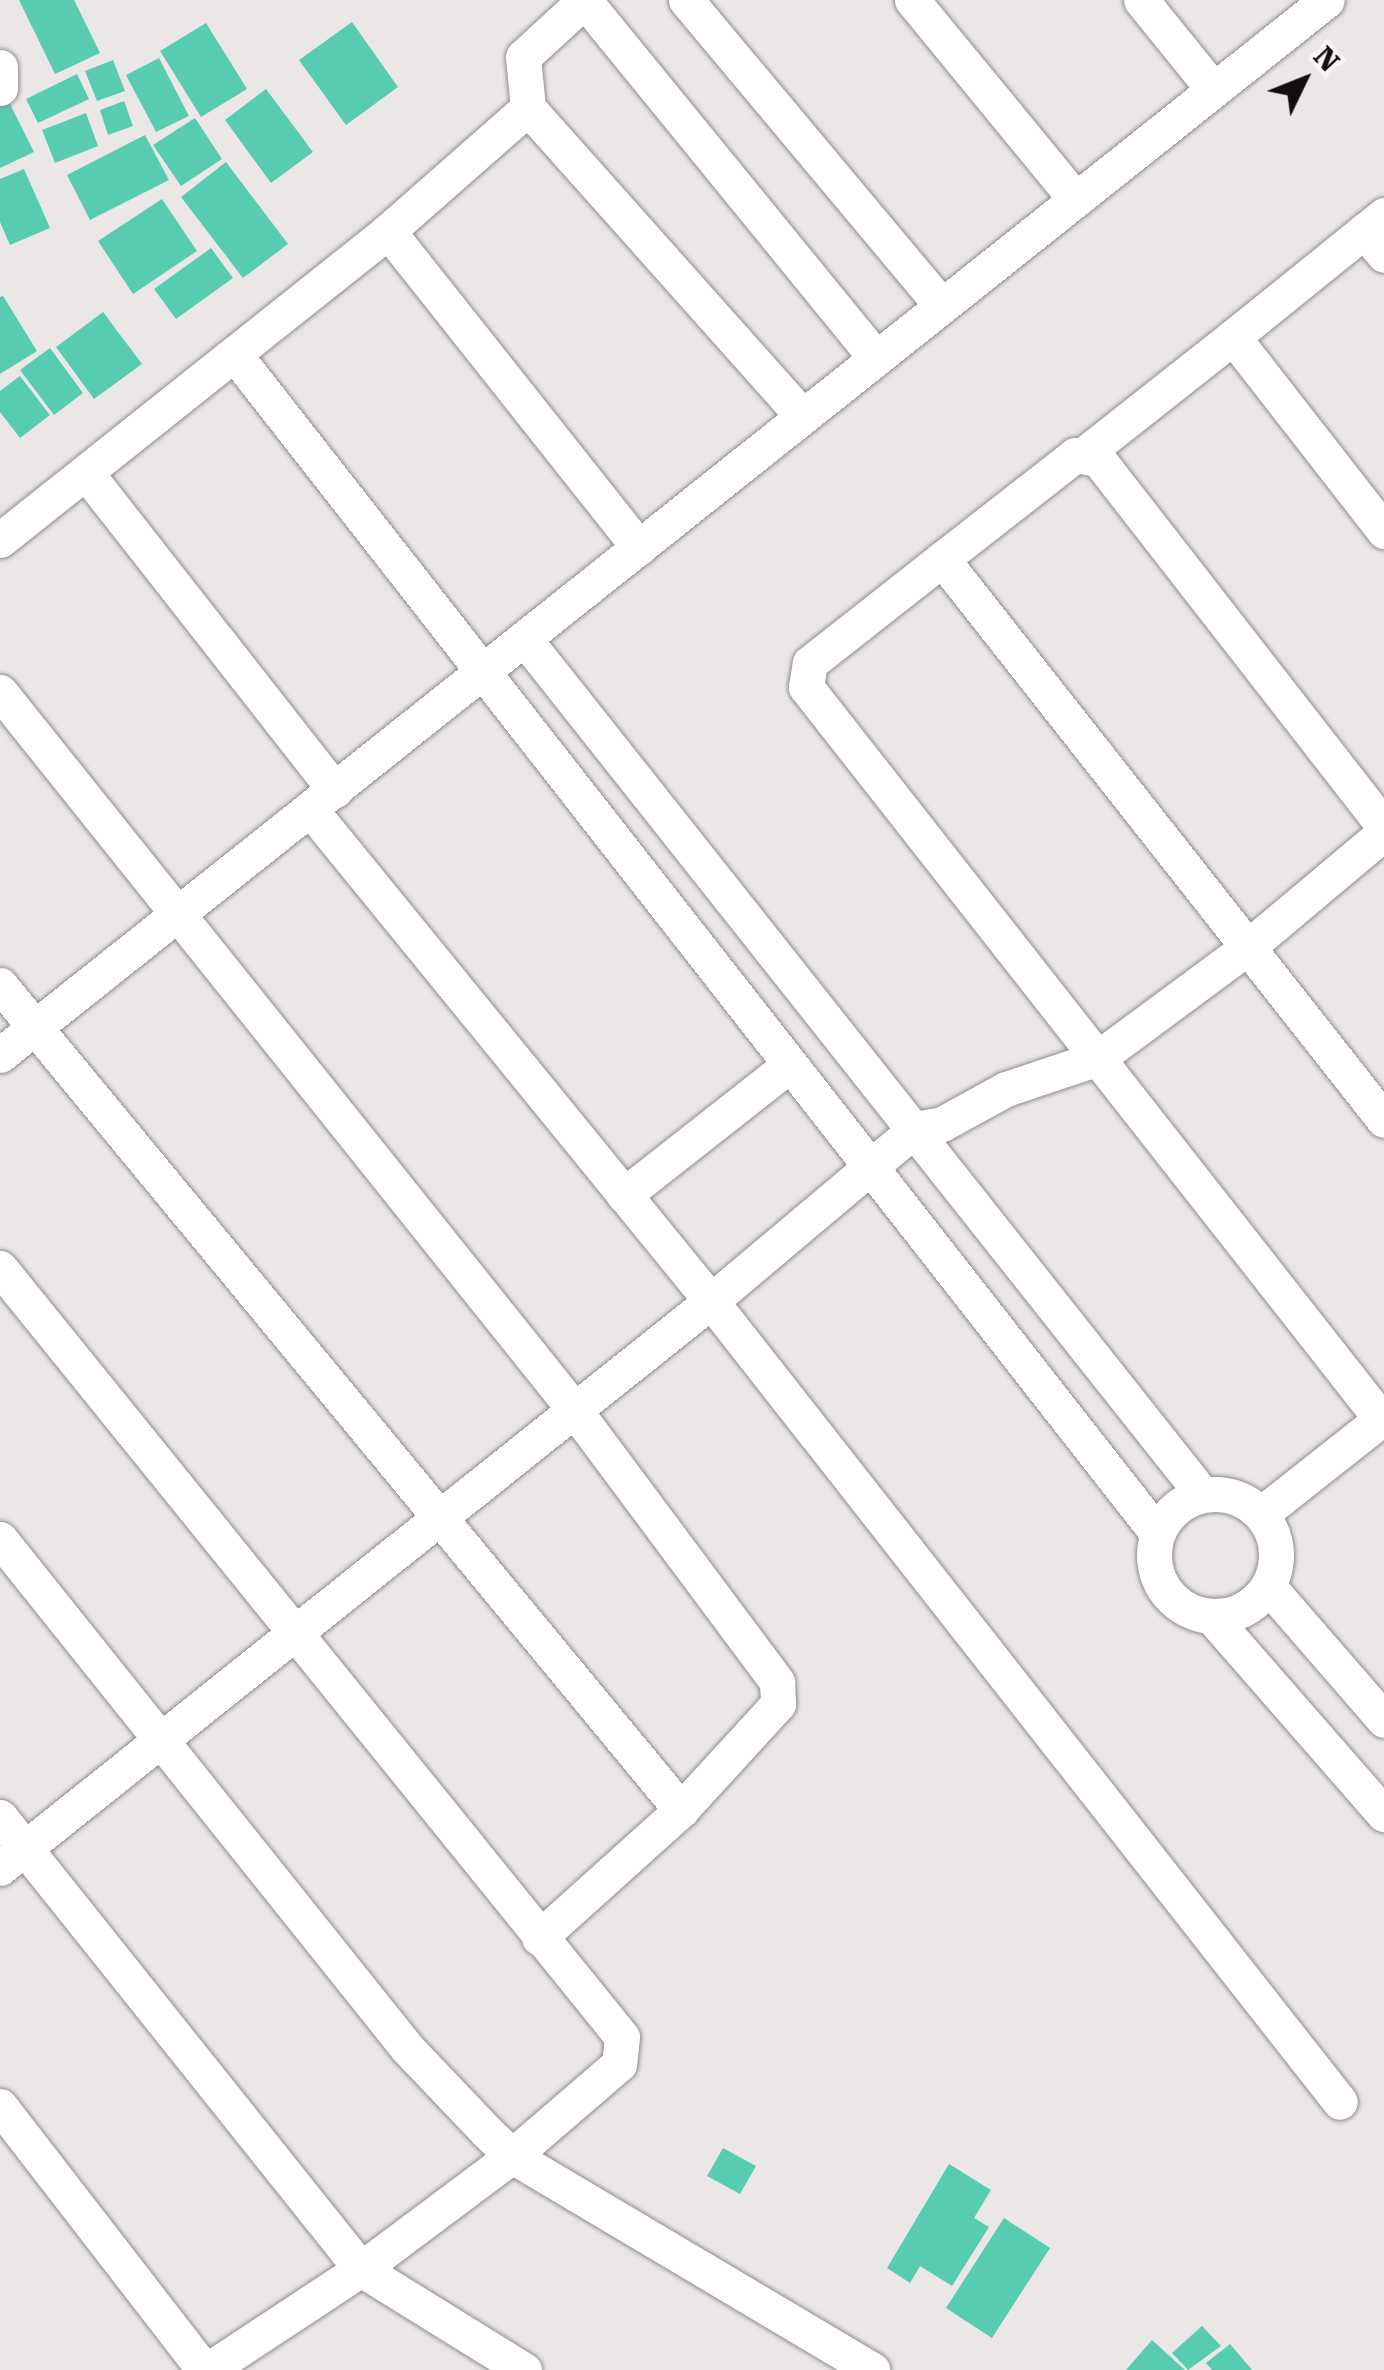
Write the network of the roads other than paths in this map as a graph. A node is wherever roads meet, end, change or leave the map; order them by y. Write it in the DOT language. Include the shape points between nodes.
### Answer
graph roads {
  1 [pos="584,0"];
  2 [pos="686,0"];
  3 [pos="912,0"];
  4 [pos="1141,0"];
  5 [pos="1327,0"];
  6 [pos="0,67"];
  7 [pos="0,88"];
  8 [pos="1213,89"];
  9 [pos="528,108"];
  10 [pos="1074,197"];
  11 [pos="388,232"];
  12 [pos="1377,233"];
  13 [pos="941,306"];
  14 [pos="1233,336"];
  15 [pos="235,355"];
  16 [pos="876,358"];
  17 [pos="802,415"];
  18 [pos="1086,453"];
  19 [pos="87,474"];
  20 [pos="1384,531"];
  21 [pos="0,540"];
  22 [pos="639,548"];
  23 [pos="942,559"];
  24 [pos="527,642"];
  25 [pos="481,677"];
  26 [pos="0,692"];
  27 [pos="323,799"];
  28 [pos="1384,830"];
  29 [pos="179,918"];
  30 [pos="1248,947"];
  31 [pos="0,985"];
  32 [pos="36,1025"];
  33 [pos="0,1055"];
  34 [pos="1098,1058"];
  35 [pos="788,1066"];
  36 [pos="1384,1120"];
  37 [pos="915,1129"];
  38 [pos="866,1169"];
  39 [pos="624,1194"];
  40 [pos="0,1268"];
  41 [pos="710,1301"];
  42 [pos="573,1408"];
  43 [pos="1382,1418"];
  44 [pos="1202,1494"];
  45 [pos="1261,1514"];
  46 [pos="437,1519"];
  47 [pos="1157,1534"];
  48 [pos="0,1539"];
  49 [pos="1268,1586"];
  50 [pos="1212,1616"];
  51 [pos="298,1630"];
  52 [pos="1384,1720"];
  53 [pos="159,1738"];
  54 [pos="681,1810"];
  55 [pos="1384,1814"];
  56 [pos="0,1817"];
  57 [pos="13,1858"];
  58 [pos="539,1938"];
  59 [pos="1340,2102"];
  60 [pos="0,2106"];
  61 [pos="512,2156"];
  62 [pos="360,2269"];
  63 [pos="510,2366"];
  64 [pos="206,2370"];
  65 [pos="872,2370"];
  1 -- 9 [label="street" via="523,57"];
  1 -- 16 [label="street"];
  2 -- 13 [label="street"];
  3 -- 10 [label="street"];
  4 -- 8 [label="street"];
  5 -- 8 [label="street"];
  6 -- 7 [label="street"];
  8 -- 10 [label="street"];
  9 -- 11 [label="street"];
  9 -- 17 [label="street"];
  10 -- 13 [label="street"];
  11 -- 15 [label="street"];
  11 -- 22 [label="street"];
  12 -- 14 [label="street"];
  13 -- 16 [label="street"];
  14 -- 18 [label="street"];
  14 -- 20 [label="street"];
  15 -- 19 [label="street"];
  15 -- 25 [label="street"];
  16 -- 17 [label="street"];
  17 -- 22 [label="street"];
  18 -- 23 [label="street"];
  18 -- 28 [label="street" via="1098,459"];
  19 -- 21 [label="street"];
  19 -- 27 [label="street"];
  22 -- 24 [label="street"];
  23 -- 30 [label="street"];
  23 -- 34 [label="street" via="810,663 806,686"];
  24 -- 25 [label="street"];
  24 -- 37 [label="street"];
  25 -- 27 [label="street"];
  25 -- 35 [label="street"];
  26 -- 29 [label="street"];
  27 -- 29 [label="street"];
  27 -- 39 [label="street"];
  28 -- 30 [label="street"];
  29 -- 32 [label="street"];
  29 -- 42 [label="street"];
  30 -- 34 [label="street"];
  30 -- 36 [label="street"];
  31 -- 32 [label="street"];
  32 -- 33 [label="street"];
  32 -- 46 [label="street"];
  34 -- 37 [label="street" via="1006,1089 942,1124"];
  34 -- 43 [label="street"];
  35 -- 38 [label="street"];
  35 -- 39 [label="street"];
  37 -- 38 [label="street"];
  37 -- 44 [label="street"];
  38 -- 41 [label="street"];
  38 -- 47 [label="street"];
  39 -- 41 [label="street"];
  40 -- 51 [label="street"];
  41 -- 42 [label="street"];
  41 -- 59 [label="street"];
  42 -- 46 [label="street"];
  42 -- 54 [label="street" via="777,1682 778,1704"];
  43 -- 45 [label="street"];
  44 -- 45 [label="street" via="1244,1500"];
  44 -- 47 [label="street" via="1167,1515"];
  45 -- 49 [label="street" via="1276,1549"];
  46 -- 51 [label="street"];
  46 -- 54 [label="street"];
  47 -- 50 [label="street" via="1154,1556 1164,1588 1189,1610"];
  48 -- 53 [label="street"];
  49 -- 50 [label="street" via="1254,1603"];
  49 -- 52 [label="street"];
  50 -- 55 [label="street"];
  51 -- 53 [label="street"];
  51 -- 58 [label="street"];
  53 -- 57 [label="street"];
  53 -- 61 [label="street" via="408,2048"];
  54 -- 58 [label="street"];
  56 -- 57 [label="street"];
  57 -- 62 [label="street"];
  58 -- 61 [label="street" via="622,2037 624,2052 619,2064"];
  60 -- 64 [label="street"];
  61 -- 62 [label="street"];
  61 -- 65 [label="street"];
  62 -- 63 [label="street"];
  62 -- 64 [label="street"];
}
